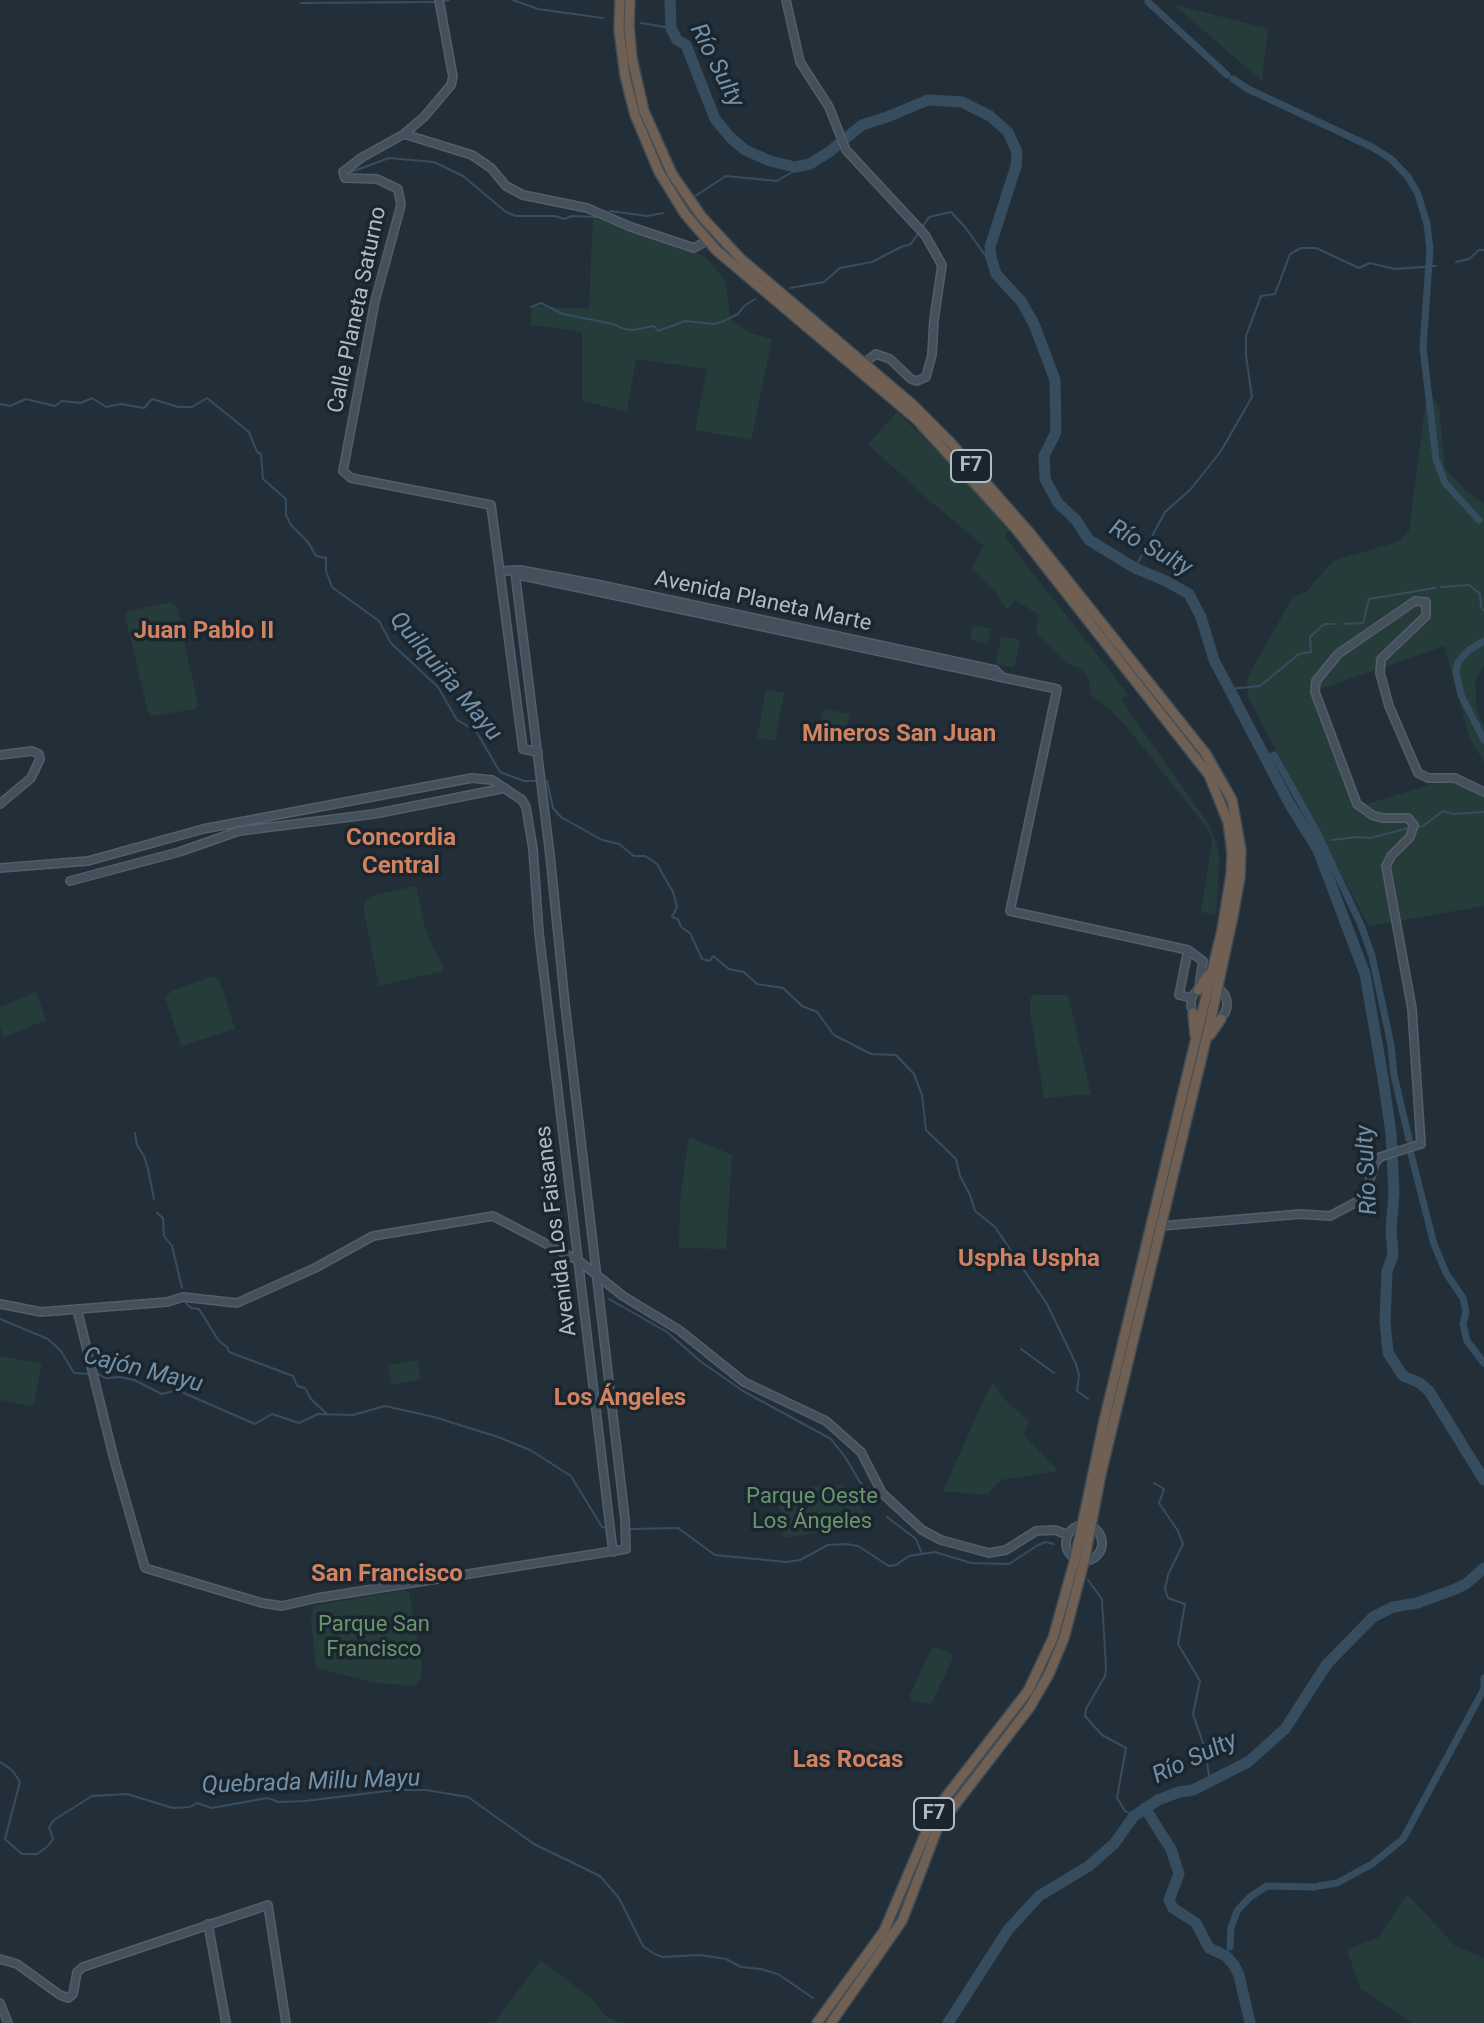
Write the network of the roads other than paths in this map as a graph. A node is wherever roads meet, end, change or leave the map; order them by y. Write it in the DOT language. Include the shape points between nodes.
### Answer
graph roads {
  1 [pos="439,0"];
  2 [pos="620,0"];
  3 [pos="630,0"];
  4 [pos="786,0"];
  5 [pos="404,134"];
  6 [pos="708,240"];
  7 [pos="864,363"];
  8 [pos="501,571"];
  9 [pos="515,572"];
  10 [pos="538,752"];
  11 [pos="0,755"];
  12 [pos="506,788"];
  13 [pos="1484,792"];
  14 [pos="0,804"];
  15 [pos="0,868"];
  16 [pos="70,881"];
  17 [pos="1188,950"];
  18 [pos="1216,973"];
  19 [pos="1204,990"];
  20 [pos="1226,996"];
  21 [pos="1201,1019"];
  22 [pos="1221,1019"];
  23 [pos="1200,1044"];
  24 [pos="1161,1226"];
  25 [pos="579,1261"];
  26 [pos="597,1277"];
  27 [pos="0,1304"];
  28 [pos="77,1309"];
  29 [pos="610,1526"];
  30 [pos="626,1526"];
  31 [pos="1086,1526"];
  32 [pos="1068,1535"];
  33 [pos="613,1552"];
  34 [pos="1080,1560"];
  35 [pos="208,1924"];
  36 [pos="0,1959"];
  37 [pos="0,2003"];
  38 [pos="8,2023"];
  39 [pos="226,2023"];
  40 [pos="286,2023"];
  41 [pos="817,2023"];
  42 [pos="831,2023"];
  1 -- 5 [label="street" via="453,81"];
  2 -- 6 [label="highway, F7" via="621,45 635,115 673,197"];
  3 -- 7 [label="highway, F7" via="635,80 672,174 717,236"];
  4 -- 7 [label="street" via="800,62 829,107 846,150 925,235 942,265 926,377 911,379 890,359 876,354"];
  5 -- 6 [label="street" via="472,155 523,195 587,208 694,248"];
  5 -- 8 [label="street, Calle Planeta Saturno" via="343,172 345,178 377,179 398,189 401,205 375,301 343,466 347,476 491,505"];
  6 -- 18 [label="highway, F7" via="941,444 1016,529 1209,775 1228,822 1232,853"];
  7 -- 18 [label="highway, F7" via="930,422 1022,522 1221,776 1232,800 1241,850 1237,896"];
  8 -- 9 [label="street, Avenida Planeta Marte"];
  8 -- 10 [label="street" via="523,749"];
  9 -- 10 [label="street"];
  9 -- 17 [label="street, Avenida Planeta Marte" via="1057,689 1010,911"];
  10 -- 26 [label="street, Avenida Los Faisanes"];
  11 -- 14 [label="street" via="32,751 40,759 31,778"];
  12 -- 15 [label="street" via="472,778 203,829 88,861"];
  12 -- 16 [label="street" via="374,814 239,831"];
  12 -- 25 [label="street, Avenida Los Faisanes" via="526,807 533,849"];
  13 -- 24 [label="street" via="1455,778 1418,773 1389,706 1381,659 1426,616 1426,602 1415,601 1338,654 1316,681 1315,692 1357,804 1372,815 1408,818 1414,825 1386,866 1412,1009 1421,1144 1386,1153 1375,1163 1364,1198 1330,1216"];
  17 -- 19 [label="street" via="1203,961"];
  17 -- 19 [label="street" via="1179,995"];
  18 -- 19 [label="highway, F7"];
  18 -- 20 [label="highway"];
  19 -- 20 [label="street"];
  19 -- 21 [label="highway, F7"];
  19 -- 21 [label="street"];
  20 -- 22 [label="street"];
  21 -- 22 [label="street"];
  21 -- 23 [label="highway"];
  21 -- 23 [label="highway, F7"];
  22 -- 23 [label="highway"];
  23 -- 24 [label="highway, F7"];
  23 -- 31 [label="highway, F7" via="1104,1421"];
  24 -- 31 [label="highway, F7"];
  25 -- 26 [label="street"];
  25 -- 28 [label="street" via="505,1221 479,1217 373,1236 237,1303 183,1297"];
  25 -- 29 [label="street, Avenida Los Faisanes"];
  26 -- 30 [label="street, Avenida Los Faisanes"];
  26 -- 32 [label="street" via="679,1330 744,1382 826,1421 861,1452 882,1493 922,1530 989,1553 1006,1550 1036,1531"];
  27 -- 28 [label="street" via="41,1312"];
  28 -- 33 [label="street" via="145,1568 282,1606"];
  29 -- 30 [label="street"];
  29 -- 33 [label="street, Avenida Los Faisanes"];
  30 -- 33 [label="street, Avenida Los Faisanes" via="626,1549"];
  31 -- 32 [label="street"];
  31 -- 34 [label="highway, F7"];
  31 -- 34 [label="street" via="1101,1536 1102,1548 1095,1558"];
  32 -- 34 [label="street" via="1066,1548"];
  34 -- 41 [label="highway, F7" via="1028,1691 935,1811 884,1931"];
  34 -- 42 [label="highway, F7" via="1064,1638 1044,1683 938,1827 902,1921"];
  35 -- 36 [label="street" via="83,1967 68,1998 17,1964"];
  35 -- 39 [label="street"];
  35 -- 40 [label="street" via="268,1905"];
  37 -- 38 [label="street"];
}
